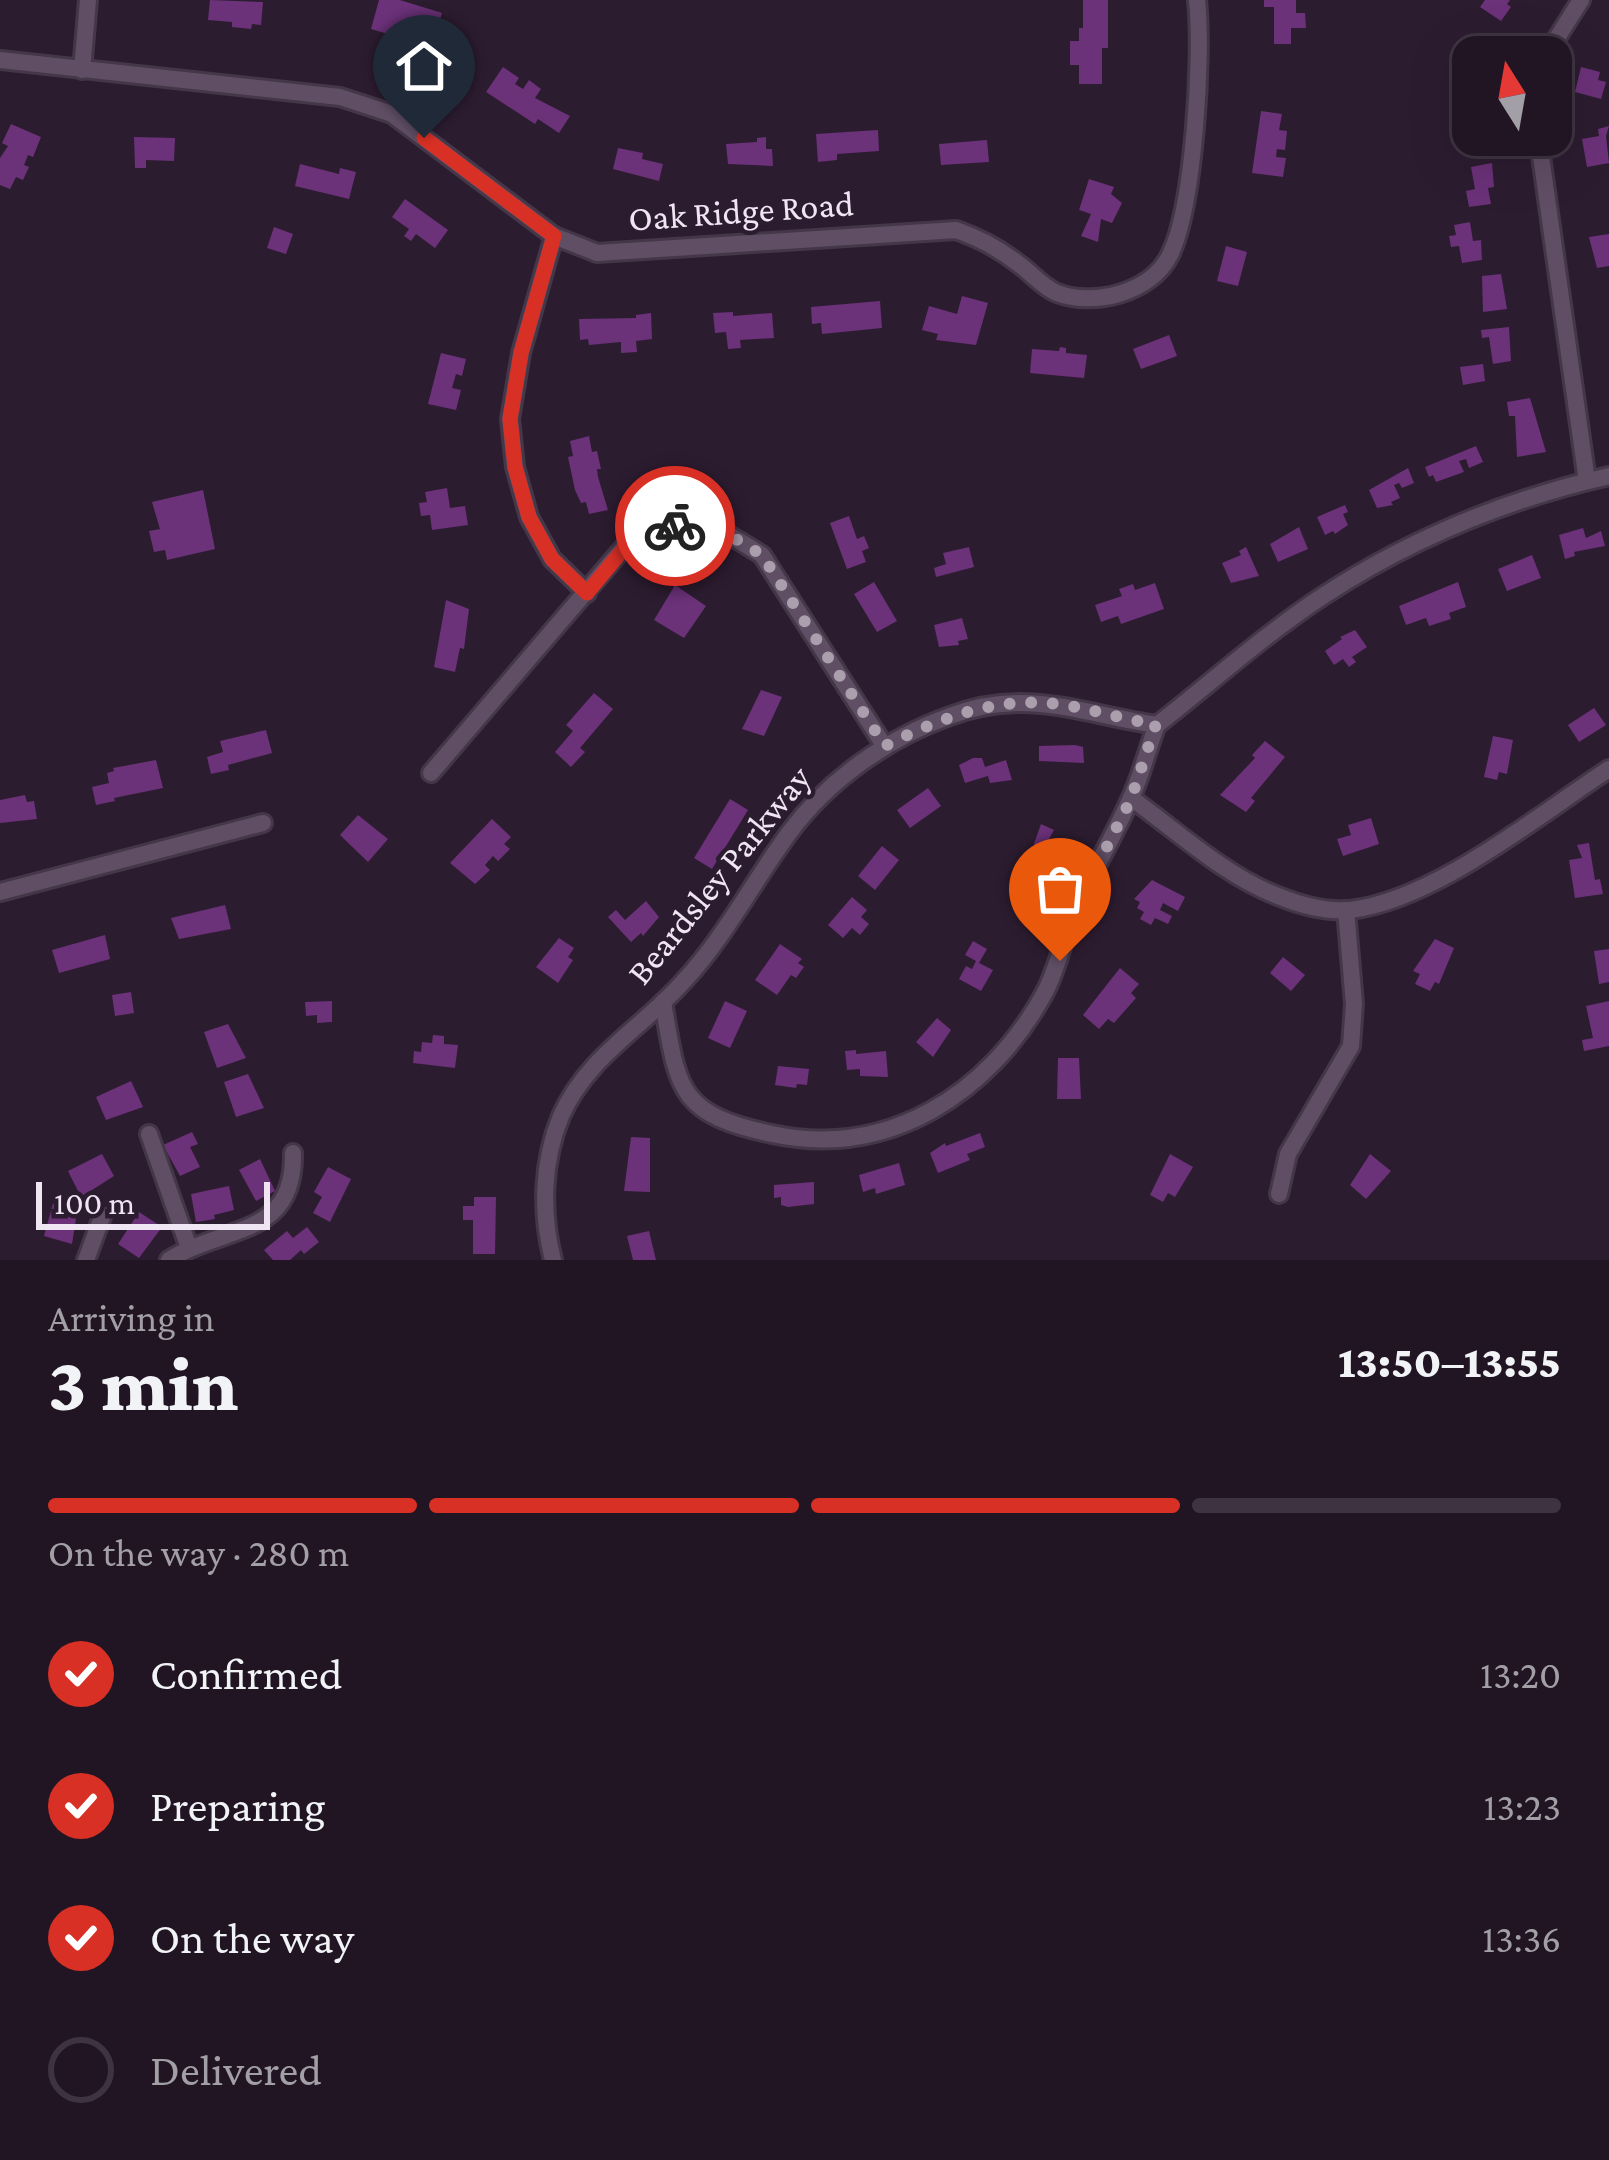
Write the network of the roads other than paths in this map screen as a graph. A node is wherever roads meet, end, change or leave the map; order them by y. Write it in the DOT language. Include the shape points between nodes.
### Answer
graph roads {
  1 [pos="88,0"];
  2 [pos="1198,0"];
  3 [pos="1581,0"];
  4 [pos="1558,36"];
  5 [pos="0,60"];
  6 [pos="82,70"];
  7 [pos="1541,156"];
  8 [pos="554,236"];
  9 [pos="1609,476"];
  10 [pos="1586,481"];
  11 [pos="587,593"];
  12 [pos="1156,724"];
  13 [pos="885,746"];
  14 [pos="1609,770"];
  15 [pos="431,773"];
  16 [pos="1131,799"];
  17 [pos="263,824"];
  18 [pos="0,892"];
  19 [pos="1346,910"];
  20 [pos="663,1002"];
  21 [pos="149,1134"];
  22 [pos="293,1153"];
  23 [pos="1279,1194"];
  24 [pos="102,1217"];
  25 [pos="189,1248"];
  26 [pos="86,1260"];
  27 [pos="169,1260"];
  28 [pos="553,1260"];
  1 -- 6 [label="street"];
  2 -- 8 [label="street, Oak Ridge Road" via="1185,208 1169,259 1139,287 1101,299 1055,292 956,230 598,253"];
  3 -- 4 [label="street"];
  5 -- 6 [label="street, Oak Ridge Road"];
  6 -- 8 [label="street, Oak Ridge Road" via="340,97 392,114"];
  7 -- 10 [label="street"];
  8 -- 11 [label="street" via="510,419 529,517 552,559"];
  9 -- 10 [label="street"];
  10 -- 12 [label="street" via="1482,514 1362,572"];
  11 -- 13 [label="street" via="647,531 696,525 741,540 773,570"];
  11 -- 15 [label="street"];
  12 -- 13 [label="street, Beardsley Parkway" via="1013,702 953,715"];
  12 -- 16 [label="street"];
  13 -- 20 [label="street, Beardsley Parkway" via="808,810"];
  14 -- 19 [label="street" via="1425,886"];
  16 -- 19 [label="street" via="1274,895"];
  16 -- 20 [label="street" via="1028,1022 970,1088 937,1108 877,1132 819,1140 726,1122 683,1091"];
  17 -- 18 [label="street"];
  19 -- 23 [label="street" via="1351,1046 1288,1154"];
  20 -- 28 [label="street, Beardsley Parkway" via="586,1074 562,1115 544,1190"];
  21 -- 25 [label="street"];
  22 -- 25 [label="street" via="290,1193 276,1211"];
  24 -- 26 [label="street"];
  25 -- 27 [label="street"];
}
